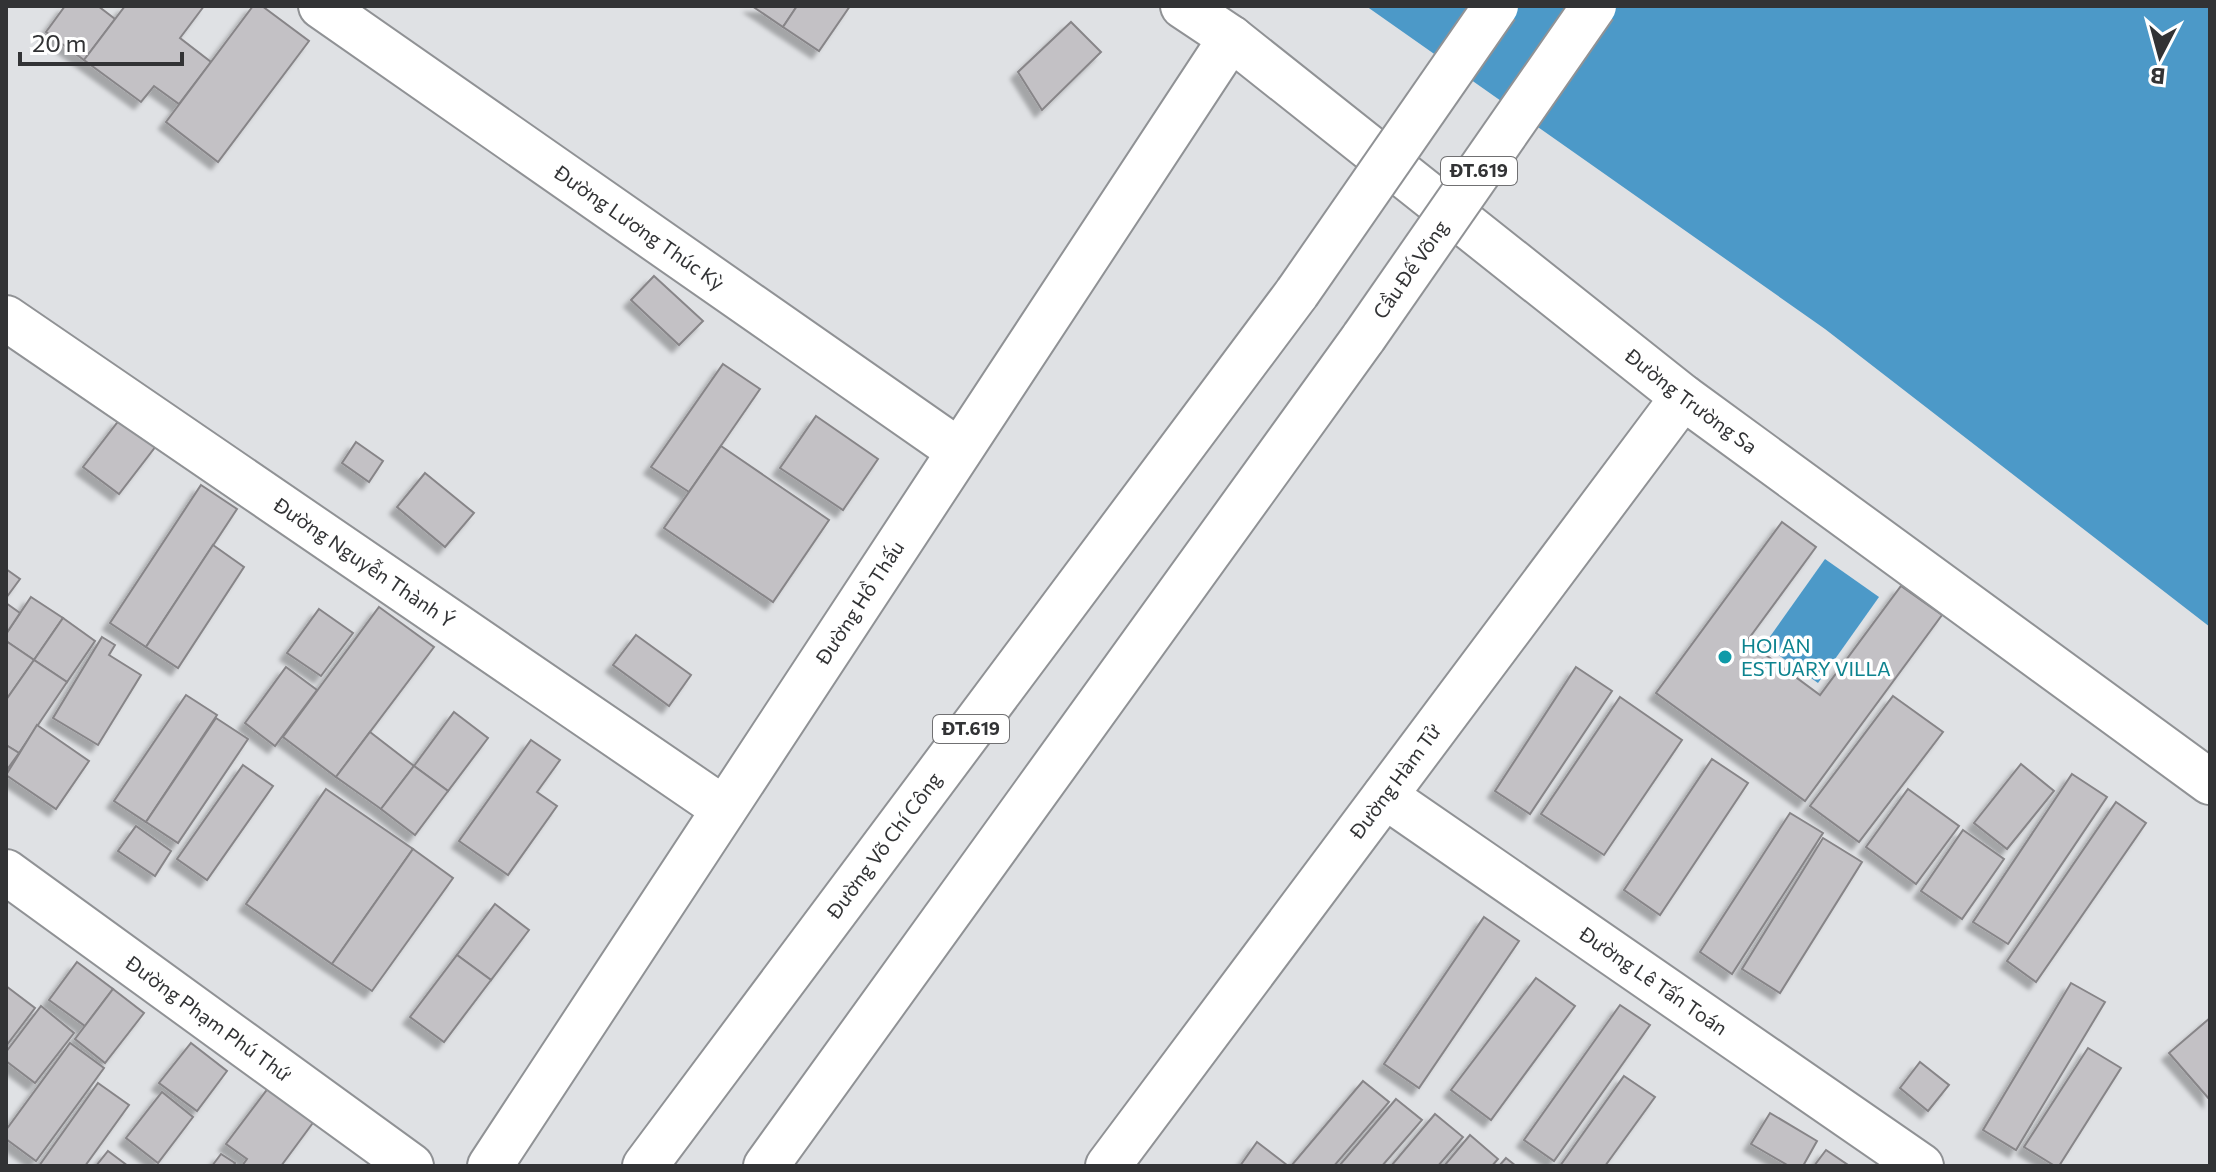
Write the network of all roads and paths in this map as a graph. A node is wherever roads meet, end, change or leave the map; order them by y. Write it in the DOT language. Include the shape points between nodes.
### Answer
graph roads {
  1 [pos="321,6"];
  2 [pos="1183,6"];
  3 [pos="1496,6"];
  4 [pos="1594,6"];
  5 [pos="1231,38"];
  6 [pos="6,318"];
  7 [pos="1683,397"];
  8 [pos="959,451"];
  9 [pos="2210,782"];
  10 [pos="1385,796"];
  11 [pos="724,809"];
  12 [pos="6,872"];
  13 [pos="411,1166"];
  14 [pos="490,1166"];
  15 [pos="645,1166"];
  16 [pos="766,1166"];
  17 [pos="1108,1166"];
  18 [pos="1921,1166"];
  1 -- 8 [label="street, Đường Lương Thúc Kỳ"];
  2 -- 5 [label="street, Đường Trường Sa"];
  3 -- 15 [label="street, Đường Võ Chí Công / ĐT.619, bridge" via="1297,293"];
  4 -- 16 [label="street, Cầu Đế Võng / ĐT.619, bridge" via="1364,337"];
  5 -- 7 [label="street, Đường Trường Sa"];
  5 -- 8 [label="street, Đường Hồ Thấu"];
  6 -- 11 [label="street, Đường Nguyễn Thành Ý"];
  7 -- 9 [label="street, Đường Trường Sa"];
  7 -- 10 [label="street, Đường Hàm Tử"];
  8 -- 11 [label="street, Đường Hồ Thấu"];
  10 -- 17 [label="street, Đường Hàm Tử"];
  10 -- 18 [label="street, Đường Lê Tấn Toán"];
  11 -- 14 [label="street, Đường Hồ Thấu"];
  12 -- 13 [label="street, Đường Phạm Phú Thứ"];
}
